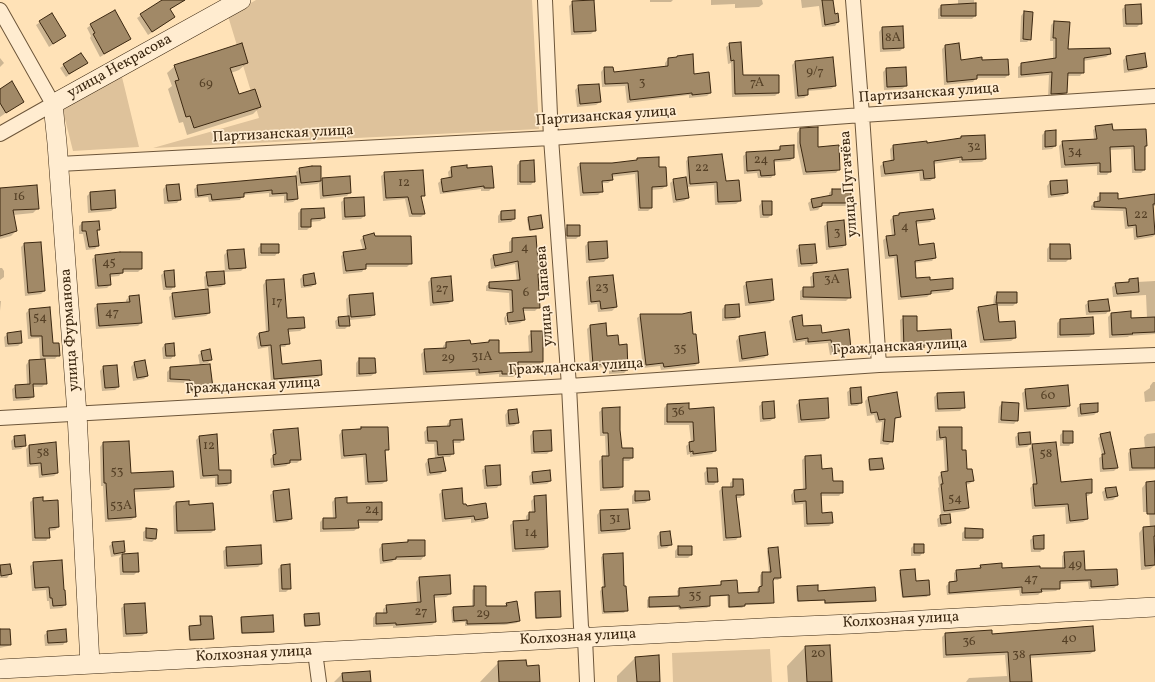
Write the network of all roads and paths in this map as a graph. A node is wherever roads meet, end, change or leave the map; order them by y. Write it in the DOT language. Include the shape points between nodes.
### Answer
graph roads {
  1 [pos="241,0"];
  2 [pos="545,0"];
  3 [pos="853,0"];
  4 [pos="0,10"];
  5 [pos="1155,96"];
  6 [pos="53,104"];
  7 [pos="862,115"];
  8 [pos="0,134"];
  9 [pos="551,138"];
  10 [pos="59,164"];
  11 [pos="1155,355"];
  12 [pos="879,365"];
  13 [pos="569,386"];
  14 [pos="76,414"];
  15 [pos="0,418"];
  16 [pos="1155,607"];
  17 [pos="585,638"];
  18 [pos="315,652"];
  19 [pos="90,664"];
  20 [pos="0,669"];
  21 [pos="319,682"];
  22 [pos="587,682"];
  1 -- 6 [label="street, улица Некрасова"];
  2 -- 9 [label="street, улица Чапаева"];
  3 -- 7 [label="street, улица Пугачёва"];
  4 -- 6 [label="street, улица Фурманова"];
  5 -- 7 [label="street, Партизанская улица"];
  6 -- 8 [label="street, улица Некрасова"];
  6 -- 10 [label="street, улица Фурманова"];
  7 -- 9 [label="street, Партизанская улица"];
  7 -- 12 [label="street, улица Пугачёва"];
  9 -- 10 [label="street, Партизанская улица"];
  9 -- 13 [label="street, улица Чапаева"];
  10 -- 14 [label="street, улица Фурманова"];
  11 -- 12 [label="street, Гражданская улица"];
  12 -- 13 [label="street, Гражданская улица"];
  13 -- 14 [label="street, Гражданская улица"];
  13 -- 17 [label="street, улица Чапаева" via="581,627"];
  14 -- 15 [label="street, Гражданская улица"];
  14 -- 19 [label="street, улица Фурманова"];
  16 -- 17 [label="street, Колхозная улица"];
  17 -- 18 [label="street, Колхозная улица"];
  17 -- 22 [label="street, улица Чапаева"];
  18 -- 19 [label="street, Колхозная улица"];
  18 -- 21 [label="street"];
  19 -- 20 [label="street, Колхозная улица"];
}
